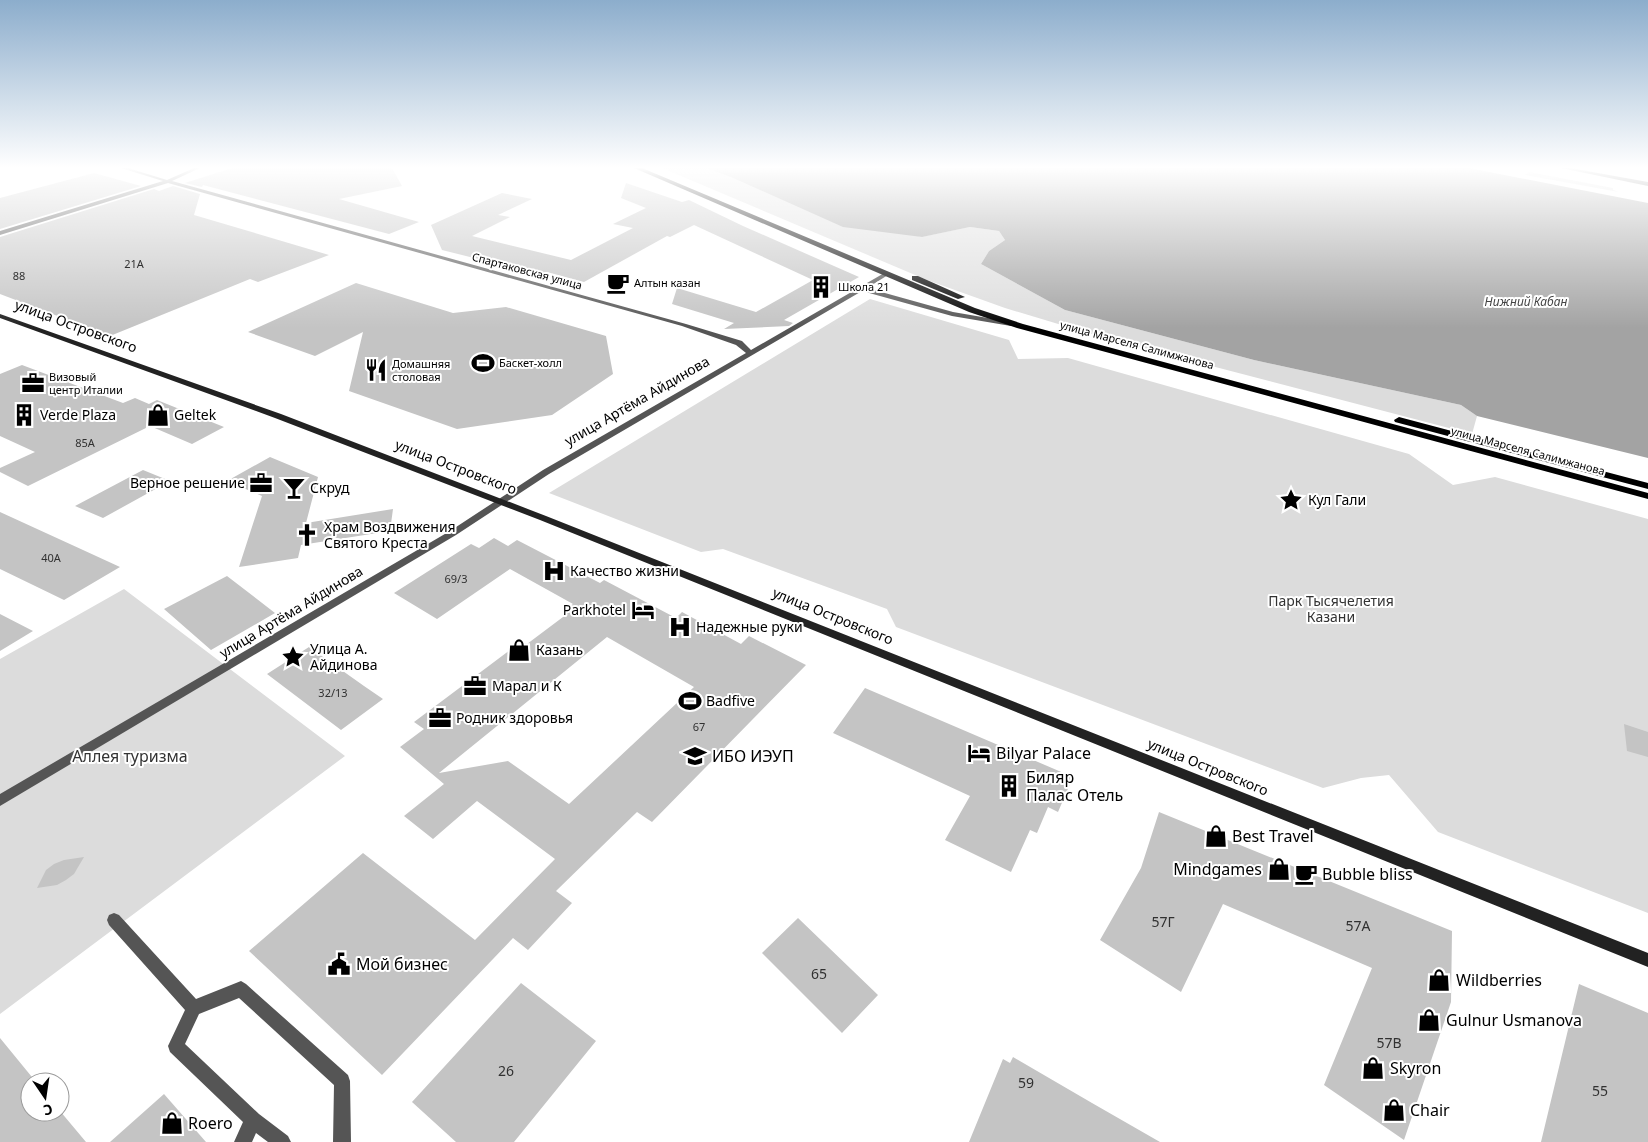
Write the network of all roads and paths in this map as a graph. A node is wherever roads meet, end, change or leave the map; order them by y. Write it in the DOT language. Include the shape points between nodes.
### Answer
graph roads {
  1 [pos="38,221"];
  2 [pos="308,221"];
  3 [pos="762,221"];
  4 [pos="779,221"];
  5 [pos="0,233"];
  6 [pos="886,274"];
  7 [pos="864,288"];
  8 [pos="0,316"];
  9 [pos="1020,326"];
  10 [pos="749,352"];
  11 [pos="1648,486"];
  12 [pos="1648,496"];
  13 [pos="502,502"];
  14 [pos="0,800"];
  15 [pos="114,920"];
  16 [pos="1648,960"];
  17 [pos="194,1008"];
  18 [pos="253,1120"];
  19 [pos="243,1142"];
  20 [pos="282,1142"];
  21 [pos="342,1142"];
  1 -- 5 [label="street"];
  2 -- 10 [label="street, Спартаковская улица" via="684,325 740,343"];
  3 -- 6 [label="main road, улица Марселя Салимжанова"];
  4 -- 11 [label="main road" via="1005,313"];
  6 -- 7 [label="street, улица Артёма Айдинова"];
  6 -- 9 [label="main road, улица Марселя Салимжанова"];
  7 -- 9 [label="street" via="952,314"];
  7 -- 10 [label="street, улица Артёма Айдинова"];
  8 -- 13 [label="street, улица Островского" via="278,416"];
  9 -- 12 [label="main road, улица Марселя Салимжанова"];
  10 -- 13 [label="street, улица Артёма Айдинова" via="546,472"];
  13 -- 14 [label="street, улица Артёма Айдинова"];
  13 -- 16 [label="street, улица Островского"];
  15 -- 17 [label="street"];
  17 -- 18 [label="street" via="176,1046"];
  17 -- 21 [label="street" via="241,989 262,1007 342,1081"];
  18 -- 19 [label="street"];
  18 -- 20 [label="street"];
}
